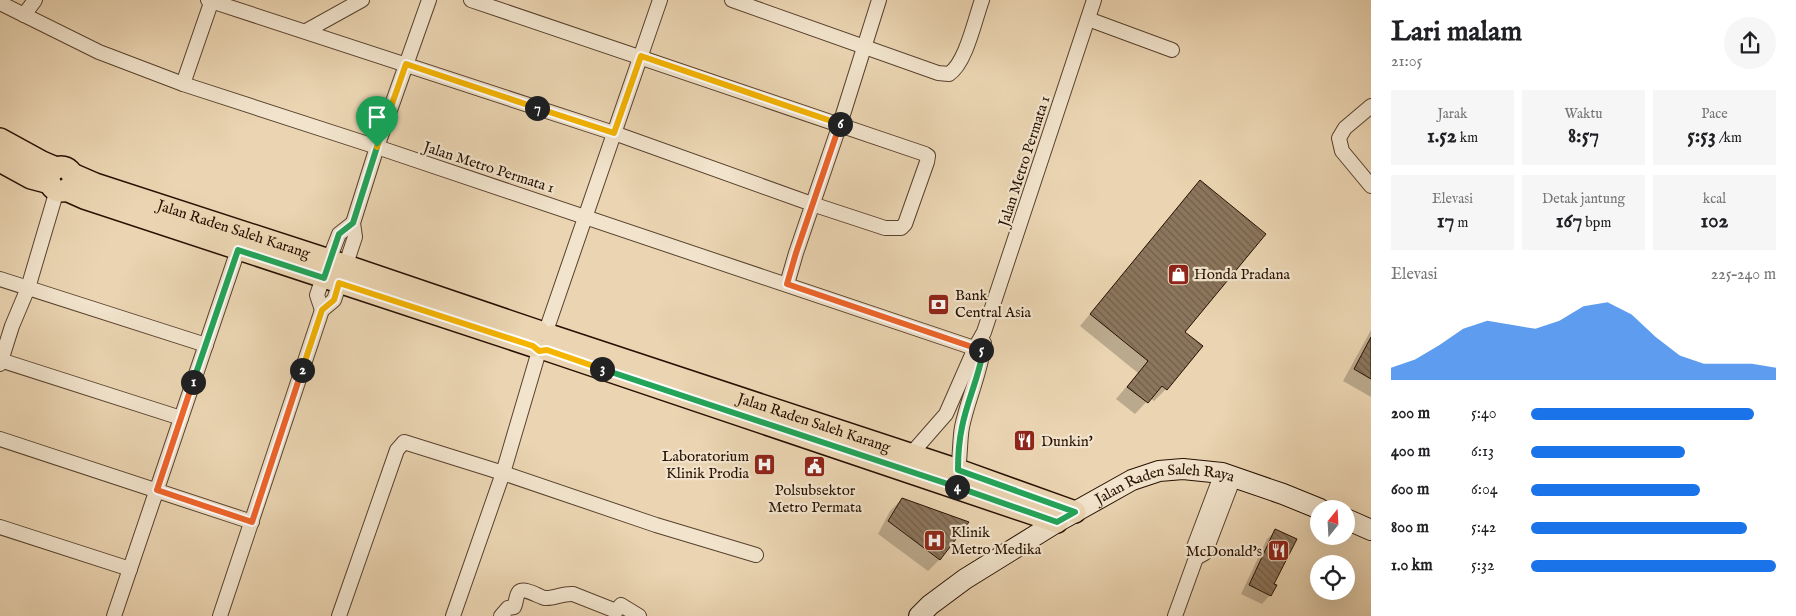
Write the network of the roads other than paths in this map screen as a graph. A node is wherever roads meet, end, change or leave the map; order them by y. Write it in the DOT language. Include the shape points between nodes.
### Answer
graph roads {
  1 [pos="35,0"];
  2 [pos="210,0"];
  3 [pos="362,0"];
  4 [pos="429,0"];
  5 [pos="472,0"];
  6 [pos="660,0"];
  7 [pos="732,0"];
  8 [pos="879,0"];
  9 [pos="982,0"];
  10 [pos="1094,0"];
  11 [pos="0,3"];
  12 [pos="24,15"];
  13 [pos="1088,20"];
  14 [pos="306,31"];
  15 [pos="865,46"];
  16 [pos="1172,50"];
  17 [pos="641,56"];
  18 [pos="406,64"];
  19 [pos="183,84"];
  20 [pos="1371,106"];
  21 [pos="840,124"];
  22 [pos="614,133"];
  23 [pos="0,138"];
  24 [pos="377,147"];
  25 [pos="0,161"];
  26 [pos="60,181"];
  27 [pos="1371,186"];
  28 [pos="812,204"];
  29 [pos="586,216"];
  30 [pos="238,250"];
  31 [pos="334,272"];
  32 [pos="0,278"];
  33 [pos="787,284"];
  34 [pos="28,288"];
  35 [pos="542,341"];
  36 [pos="206,345"];
  37 [pos="979,350"];
  38 [pos="0,362"];
  39 [pos="181,418"];
  40 [pos="0,439"];
  41 [pos="908,462"];
  42 [pos="503,473"];
  43 [pos="1228,475"];
  44 [pos="956,478"];
  45 [pos="157,490"];
  46 [pos="1310,505"];
  47 [pos="1066,517"];
  48 [pos="252,522"];
  49 [pos="1355,523"];
  50 [pos="0,527"];
  51 [pos="1371,530"];
  52 [pos="756,555"];
  53 [pos="130,569"];
  54 [pos="114,616"];
  55 [pos="220,616"];
  56 [pos="339,616"];
  57 [pos="453,616"];
  58 [pos="501,616"];
  59 [pos="639,616"];
  60 [pos="919,616"];
  61 [pos="1175,616"];
  1 -- 12 [label="street"];
  2 -- 14 [label="street"];
  2 -- 19 [label="street"];
  3 -- 14 [label="street"];
  4 -- 18 [label="street"];
  5 -- 17 [label="street"];
  6 -- 17 [label="street"];
  7 -- 15 [label="street"];
  8 -- 15 [label="street"];
  9 -- 15 [label="street" via="963,54 955,71 949,74 938,73"];
  10 -- 13 [label="street, Jalan Metro Permata 1"];
  11 -- 12 [label="street, Jalan Metro Permata 1"];
  12 -- 19 [label="street, Jalan Metro Permata 1" via="99,52"];
  13 -- 16 [label="street"];
  13 -- 37 [label="street, Jalan Metro Permata 1"];
  14 -- 18 [label="street"];
  15 -- 21 [label="street"];
  17 -- 21 [label="street"];
  17 -- 22 [label="street"];
  18 -- 22 [label="street"];
  18 -- 24 [label="street"];
  19 -- 24 [label="street, Jalan Metro Permata 1"];
  20 -- 27 [label="street" via="1339,138 1342,151"];
  21 -- 28 [label="street"];
  21 -- 28 [label="street" via="925,154 927,162 901,228 885,228"];
  22 -- 28 [label="street"];
  22 -- 29 [label="street"];
  23 -- 26 [label="main road, Jalan Raden Saleh Karang" via="42,162"];
  24 -- 29 [label="street, Jalan Metro Permata 1"];
  24 -- 31 [label="street" via="353,223 339,234"];
  25 -- 26 [label="main road, Jalan Raden Saleh Karang" via="31,178"];
  26 -- 30 [label="main road, Jalan Raden Saleh Karang" via="84,198"];
  26 -- 31 [label="main road, Jalan Raden Saleh Karang" via="95,184"];
  26 -- 34 [label="street"];
  28 -- 33 [label="street"];
  29 -- 33 [label="street, Jalan Metro Permata 1"];
  29 -- 35 [label="street"];
  30 -- 31 [label="main road, Jalan Raden Saleh Karang"];
  30 -- 36 [label="street"];
  31 -- 35 [label="main road, Jalan Raden Saleh Karang"];
  31 -- 48 [label="street" via="334,300 322,310"];
  32 -- 34 [label="street"];
  33 -- 37 [label="street, Jalan Metro Permata 1"];
  34 -- 36 [label="street"];
  34 -- 38 [label="street"];
  35 -- 41 [label="main road, Jalan Raden Saleh Karang"];
  35 -- 42 [label="street"];
  36 -- 39 [label="street"];
  37 -- 41 [label="street, Jalan Metro Permata 1" via="946,414"];
  37 -- 44 [label="street, Jalan Metro Permata 1" via="981,364 962,426"];
  38 -- 39 [label="street"];
  39 -- 45 [label="street"];
  40 -- 45 [label="street"];
  41 -- 44 [label="main road, Jalan Raden Saleh Karang"];
  42 -- 52 [label="street"];
  42 -- 56 [label="street" via="408,442 400,445"];
  42 -- 57 [label="street"];
  43 -- 46 [label="main road, Jalan Raden Saleh Raya"];
  43 -- 47 [label="main road, Jalan Raden Saleh Raya" via="1183,469 1159,471 1132,480"];
  43 -- 61 [label="street" via="1205,553 1196,558"];
  44 -- 47 [label="main road, Jalan Raden Saleh Karang"];
  45 -- 48 [label="street"];
  45 -- 53 [label="street"];
  47 -- 60 [label="main road, Jalan Raden Saleh Raya" via="965,579"];
  48 -- 55 [label="street"];
  49 -- 51 [label="main road"];
  50 -- 53 [label="street"];
  53 -- 54 [label="street"];
  58 -- 59 [label="street" via="508,608 514,607 521,591 546,598 573,594 616,610 621,605"];
}
